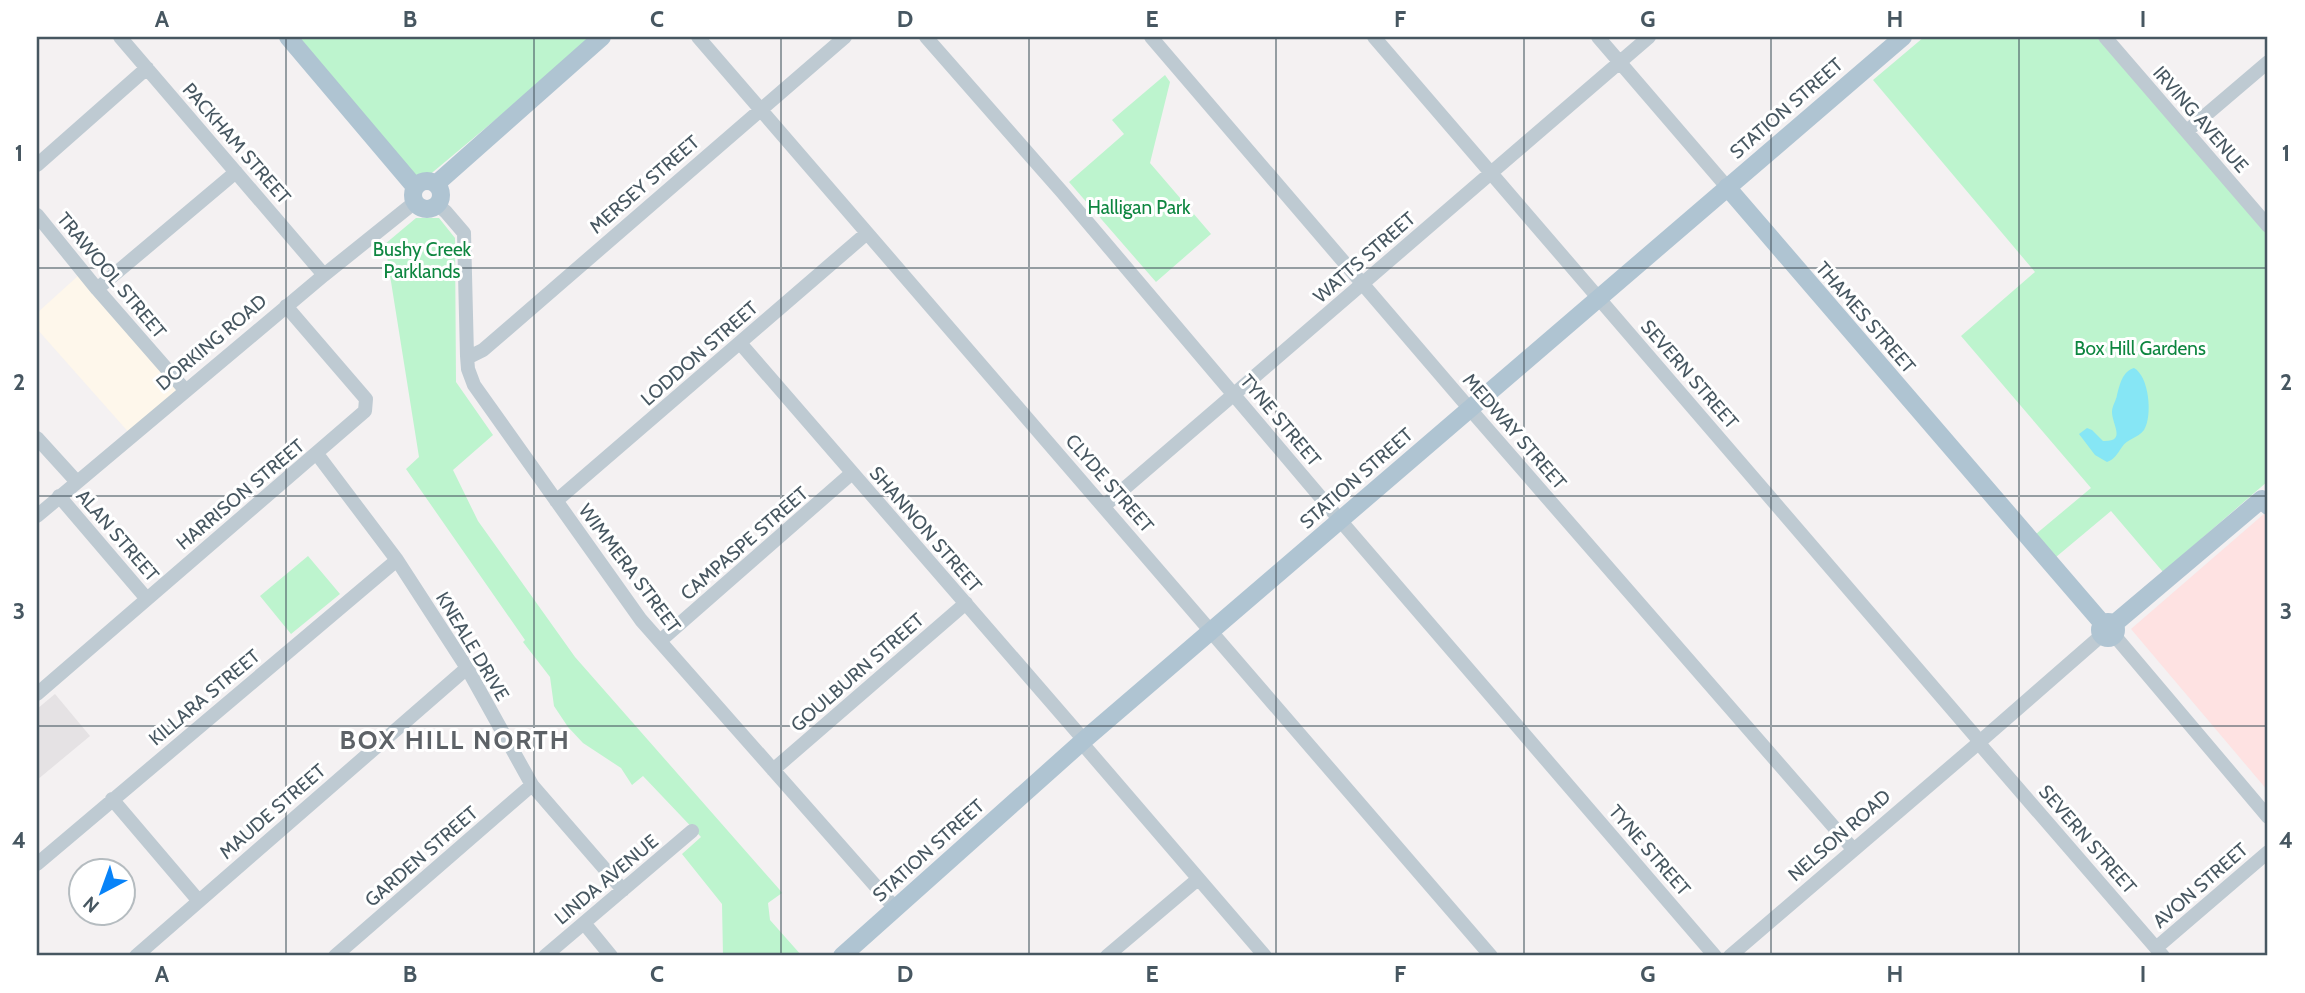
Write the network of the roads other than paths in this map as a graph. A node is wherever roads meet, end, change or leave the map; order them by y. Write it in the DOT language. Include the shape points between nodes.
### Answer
graph roads {
  1 [pos="120,37"];
  2 [pos="288,37"];
  3 [pos="602,37"];
  4 [pos="608,37"];
  5 [pos="698,37"];
  6 [pos="845,37"];
  7 [pos="926,37"];
  8 [pos="1151,37"];
  9 [pos="1374,37"];
  10 [pos="1598,37"];
  11 [pos="1649,37"];
  12 [pos="1903,37"];
  13 [pos="2105,37"];
  14 [pos="588,51"];
  15 [pos="1619,61"];
  16 [pos="2268,62"];
  17 [pos="147,68"];
  18 [pos="760,109"];
  19 [pos="2187,131"];
  20 [pos="37,165"];
  21 [pos="236,172"];
  22 [pos="1492,173"];
  23 [pos="436,184"];
  24 [pos="1727,187"];
  25 [pos="415,195"];
  26 [pos="438,205"];
  27 [pos="37,215"];
  28 [pos="2268,226"];
  29 [pos="867,233"];
  30 [pos="324,275"];
  31 [pos="1362,284"];
  32 [pos="97,289"];
  33 [pos="1599,298"];
  34 [pos="286,306"];
  35 [pos="740,343"];
  36 [pos="467,356"];
  37 [pos="186,391"];
  38 [pos="1234,395"];
  39 [pos="1469,408"];
  40 [pos="37,438"];
  41 [pos="317,454"];
  42 [pos="852,473"];
  43 [pos="77,482"];
  44 [pos="59,496"];
  45 [pos="2266,499"];
  46 [pos="556,501"];
  47 [pos="1104,506"];
  48 [pos="37,516"];
  49 [pos="1339,519"];
  50 [pos="397,560"];
  51 [pos="147,599"];
  52 [pos="966,603"];
  53 [pos="2108,630"];
  54 [pos="1212,631"];
  55 [pos="660,641"];
  56 [pos="467,668"];
  57 [pos="37,694"];
  58 [pos="1083,741"];
  59 [pos="1979,742"];
  60 [pos="773,770"];
  61 [pos="532,785"];
  62 [pos="112,799"];
  63 [pos="2268,817"];
  64 [pos="692,831"];
  65 [pos="1853,849"];
  66 [pos="2268,852"];
  67 [pos="37,864"];
  68 [pos="1198,879"];
  69 [pos="623,890"];
  70 [pos="198,900"];
  71 [pos="895,908"];
  72 [pos="584,923"];
  73 [pos="2160,952"];
  74 [pos="136,956"];
  75 [pos="335,956"];
  76 [pos="545,956"];
  77 [pos="611,956"];
  78 [pos="842,956"];
  79 [pos="1107,956"];
  80 [pos="1265,956"];
  81 [pos="1491,956"];
  82 [pos="1715,956"];
  83 [pos="1730,956"];
  1 -- 17 [label="street, PACKHAM STREET"];
  2 -- 25 [label="main road"];
  3 -- 14 [label="main road"];
  4 -- 14 [label="main road"];
  5 -- 18 [label="street, CLYDE STREET"];
  6 -- 18 [label="street, MERSEY STREET"];
  7 -- 38 [label="street, TYNE STREET"];
  8 -- 31 [label="street, MEDWAY STREET"];
  9 -- 22 [label="street, SEVERN STREET"];
  10 -- 15 [label="street, THAMES STREET"];
  11 -- 15 [label="street, WATTS STREET"];
  12 -- 24 [label="main road, STATION STREET"];
  13 -- 19 [label="street, IRVING AVENUE"];
  14 -- 23 [label="main road"];
  15 -- 22 [label="street, WATTS STREET"];
  15 -- 24 [label="street, THAMES STREET"];
  16 -- 19 [label="street"];
  17 -- 20 [label="street"];
  17 -- 21 [label="street, PACKHAM STREET"];
  18 -- 29 [label="street, CLYDE STREET"];
  18 -- 36 [label="street, MERSEY STREET" via="484,350"];
  19 -- 28 [label="street, IRVING AVENUE"];
  21 -- 30 [label="street, PACKHAM STREET"];
  21 -- 32 [label="street"];
  22 -- 31 [label="street, WATTS STREET"];
  22 -- 33 [label="street, SEVERN STREET"];
  23 -- 25 [label="main road" via="426,181"];
  23 -- 26 [label="main road" via="441,196"];
  24 -- 33 [label="main road, STATION STREET"];
  24 -- 53 [label="main road, THAMES STREET"];
  25 -- 26 [label="main road" via="418,207 427,210"];
  25 -- 30 [label="street, DORKING ROAD"];
  26 -- 36 [label="street, WIMMERA STREET" via="464,233"];
  27 -- 32 [label="street, TRAWOOL STREET"];
  29 -- 35 [label="street, LODDON STREET"];
  29 -- 47 [label="street, CLYDE STREET"];
  30 -- 34 [label="street, DORKING ROAD"];
  31 -- 38 [label="street, WATTS STREET"];
  31 -- 39 [label="street, MEDWAY STREET"];
  32 -- 37 [label="street, TRAWOOL STREET"];
  33 -- 39 [label="main road, STATION STREET"];
  33 -- 59 [label="street, SEVERN STREET"];
  34 -- 37 [label="street, DORKING ROAD"];
  34 -- 41 [label="street, HARRISON STREET" via="366,399 365,411"];
  35 -- 42 [label="street, SHANNON STREET"];
  35 -- 46 [label="street, LODDON STREET"];
  36 -- 46 [label="street, WIMMERA STREET" via="474,385"];
  37 -- 43 [label="street, DORKING ROAD"];
  38 -- 47 [label="street, WATTS STREET"];
  38 -- 49 [label="street, TYNE STREET"];
  39 -- 49 [label="main road, STATION STREET"];
  39 -- 65 [label="street, MEDWAY STREET"];
  40 -- 43 [label="street"];
  41 -- 50 [label="street, KNEALE DRIVE"];
  41 -- 51 [label="street, HARRISON STREET"];
  42 -- 52 [label="street, SHANNON STREET"];
  42 -- 55 [label="street, CAMPASPE STREET"];
  43 -- 44 [label="street, DORKING ROAD"];
  44 -- 48 [label="street, DORKING ROAD"];
  44 -- 51 [label="street, ALAN STREET"];
  45 -- 53 [label="main road, NELSON ROAD"];
  46 -- 55 [label="street, WIMMERA STREET"];
  47 -- 54 [label="street, CLYDE STREET"];
  49 -- 54 [label="main road, STATION STREET"];
  49 -- 82 [label="street, TYNE STREET"];
  50 -- 56 [label="street, KNEALE DRIVE"];
  50 -- 62 [label="street, KILLARA STREET"];
  51 -- 57 [label="street, HARRISON STREET"];
  52 -- 58 [label="street, SHANNON STREET"];
  52 -- 60 [label="street, GOULBURN STREET"];
  53 -- 59 [label="street, NELSON ROAD"];
  53 -- 63 [label="street, THAMES STREET"];
  54 -- 58 [label="main road, STATION STREET"];
  54 -- 81 [label="street, CLYDE STREET"];
  55 -- 60 [label="street, WIMMERA STREET"];
  56 -- 61 [label="street, KNEALE DRIVE"];
  56 -- 70 [label="street, MAUDE STREET"];
  58 -- 68 [label="street, SHANNON STREET"];
  58 -- 71 [label="main road, STATION STREET"];
  59 -- 65 [label="street, NELSON ROAD"];
  59 -- 73 [label="street, SEVERN STREET"];
  60 -- 71 [label="street, WIMMERA STREET"];
  61 -- 69 [label="street, KNEALE DRIVE"];
  61 -- 75 [label="street, GARDEN STREET"];
  62 -- 67 [label="street, KILLARA STREET"];
  62 -- 70 [label="street"];
  64 -- 69 [label="street, LINDA AVENUE"];
  65 -- 83 [label="street, NELSON ROAD"];
  66 -- 73 [label="street, AVON STREET"];
  68 -- 79 [label="street"];
  68 -- 80 [label="street, SHANNON STREET"];
  69 -- 72 [label="street, LINDA AVENUE"];
  70 -- 74 [label="street, MAUDE STREET"];
  71 -- 78 [label="main road, STATION STREET"];
  72 -- 76 [label="street, LINDA AVENUE"];
  72 -- 77 [label="street"];
}
